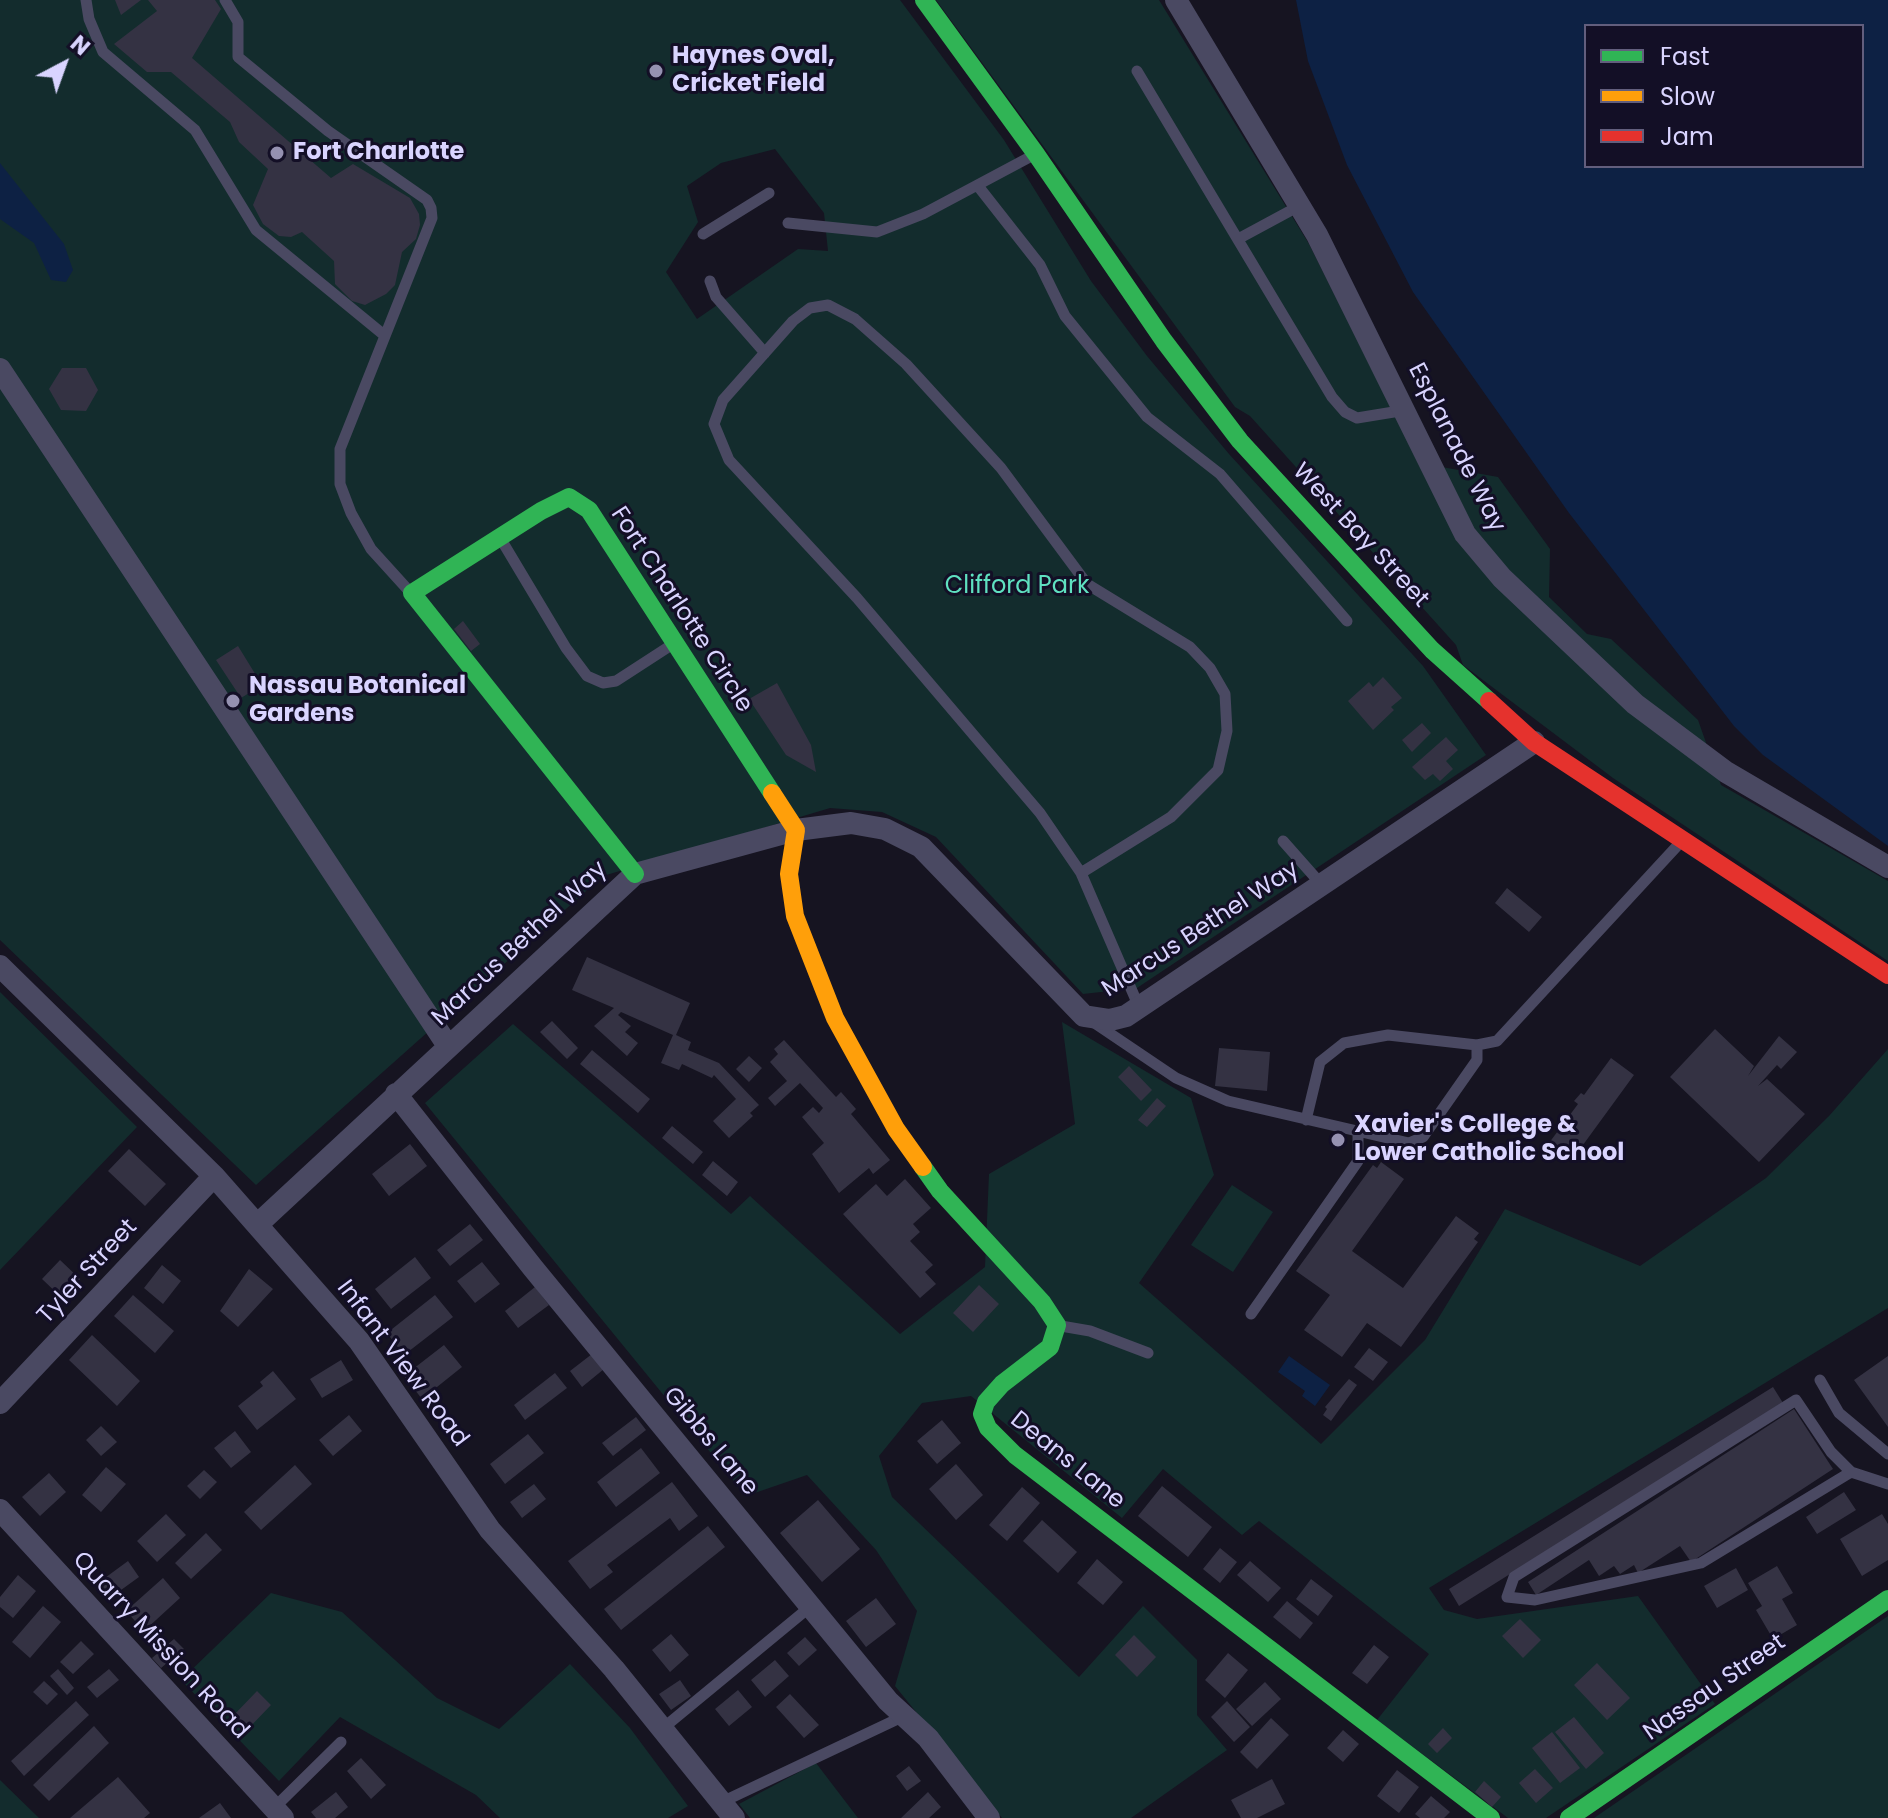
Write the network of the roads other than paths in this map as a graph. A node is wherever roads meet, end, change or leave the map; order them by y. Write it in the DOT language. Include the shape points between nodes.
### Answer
graph roads {
  1 [pos="86,0"];
  2 [pos="225,0"];
  3 [pos="924,0"];
  4 [pos="1176,0"];
  5 [pos="1137,71"];
  6 [pos="1036,154"];
  7 [pos="978,186"];
  8 [pos="769,193"];
  9 [pos="1301,205"];
  10 [pos="788,223"];
  11 [pos="703,234"];
  12 [pos="1238,239"];
  13 [pos="710,281"];
  14 [pos="384,335"];
  15 [pos="765,353"];
  16 [pos="0,369"];
  17 [pos="1406,410"];
  18 [pos="500,537"];
  19 [pos="412,593"];
  20 [pos="1347,621"];
  21 [pos="674,644"];
  22 [pos="1534,742"];
  23 [pos="796,830"];
  24 [pos="1684,840"];
  25 [pos="1283,841"];
  26 [pos="1888,867"];
  27 [pos="1081,873"];
  28 [pos="635,874"];
  29 [pos="1321,884"];
  30 [pos="0,966"];
  31 [pos="1888,975"];
  32 [pos="1139,1007"];
  33 [pos="1084,1016"];
  34 [pos="1477,1045"];
  35 [pos="448,1046"];
  36 [pos="396,1094"];
  37 [pos="1306,1120"];
  38 [pos="1358,1132"];
  39 [pos="214,1176"];
  40 [pos="258,1224"];
  41 [pos="1251,1314"];
  42 [pos="1057,1325"];
  43 [pos="1148,1353"];
  44 [pos="1820,1380"];
  45 [pos="0,1403"];
  46 [pos="1888,1454"];
  47 [pos="1851,1472"];
  48 [pos="1888,1484"];
  49 [pos="0,1510"];
  50 [pos="1888,1599"];
  51 [pos="811,1605"];
  52 [pos="904,1716"];
  53 [pos="662,1729"];
  54 [pos="341,1742"];
  55 [pos="728,1810"];
  56 [pos="278,1813"];
  57 [pos="989,1818"];
  58 [pos="1491,1818"];
  59 [pos="1569,1818"];
  1 -- 14 [label="lane" via="103,52 195,130 256,230"];
  2 -- 14 [label="lane" via="238,22 238,57 328,131 427,200 432,218"];
  3 -- 6 [label="main road, West Bay Street"];
  4 -- 9 [label="street, Esplanade Way"];
  5 -- 12 [label="lane"];
  6 -- 7 [label="lane"];
  6 -- 22 [label="main road, West Bay Street" via="1164,341 1240,441 1432,650"];
  7 -- 10 [label="lane" via="877,232"];
  7 -- 20 [label="lane" via="1040,265 1065,316 1147,417 1220,474"];
  8 -- 11 [label="lane"];
  9 -- 12 [label="lane"];
  9 -- 17 [label="street, Esplanade Way"];
  12 -- 17 [label="lane" via="1345,412 1357,418"];
  13 -- 15 [label="lane" via="716,297"];
  14 -- 19 [label="lane" via="340,449 340,484 371,549"];
  15 -- 27 [label="lane" via="723,400 714,424 729,460 857,598 1030,801"];
  15 -- 27 [label="lane" via="810,308 828,305 855,319 906,364 1001,468 1087,584 1190,647 1210,668 1225,694 1227,731 1218,770 1171,817"];
  16 -- 35 [label="street"];
  17 -- 26 [label="street, Esplanade Way" via="1465,534 1532,608 1635,704 1726,772"];
  18 -- 19 [label="main road, Fort Charlotte Circle"];
  18 -- 21 [label="main road, Fort Charlotte Circle" via="557,501 579,501"];
  18 -- 21 [label="lane" via="587,676 603,683 616,681"];
  19 -- 28 [label="main road"];
  21 -- 23 [label="main road, Fort Charlotte Circle"];
  22 -- 24 [label="main road, West Bay Street"];
  22 -- 29 [label="street, Marcus Bethel Way"];
  23 -- 28 [label="street, Marcus Bethel Way"];
  23 -- 33 [label="street, Marcus Bethel Way" via="851,823 885,829 921,847"];
  23 -- 42 [label="main road" via="789,874 795,916 835,1018 896,1129 940,1191"];
  24 -- 31 [label="main road, West Bay Street"];
  24 -- 34 [label="lane" via="1497,1041"];
  25 -- 29 [label="lane"];
  27 -- 32 [label="lane"];
  28 -- 35 [label="street, Marcus Bethel Way"];
  29 -- 32 [label="street, Marcus Bethel Way"];
  30 -- 39 [label="street, Infant View Road"];
  32 -- 33 [label="street, Marcus Bethel Way" via="1110,1020"];
  33 -- 37 [label="lane" via="1176,1078 1228,1101"];
  34 -- 37 [label="lane" via="1388,1035 1344,1043 1320,1062"];
  34 -- 38 [label="lane" via="1477,1060 1423,1137 1409,1143"];
  35 -- 36 [label="street, Marcus Bethel Way"];
  36 -- 40 [label="street, Marcus Bethel Way"];
  36 -- 51 [label="street, Gibbs Lane"];
  37 -- 38 [label="lane"];
  38 -- 41 [label="lane" via="1358,1161"];
  39 -- 40 [label="street, Infant View Road"];
  39 -- 45 [label="street, Tyler Street"];
  40 -- 53 [label="street, Infant View Road" via="359,1341 490,1530"];
  42 -- 43 [label="lane"];
  42 -- 58 [label="main road, Deans Lane" via="1050,1347 986,1402 982,1414 988,1428 1015,1455"];
  44 -- 46 [label="lane" via="1839,1413"];
  47 -- 47 [label="lane" via="1796,1400 1514,1577 1507,1597 1535,1600 1701,1563"];
  47 -- 48 [label="lane"];
  49 -- 56 [label="street, Quarry Mission Road"];
  50 -- 59 [label="main road, Nassau Street"];
  51 -- 52 [label="street, Gibbs Lane"];
  51 -- 53 [label="lane"];
  52 -- 55 [label="lane"];
  52 -- 57 [label="street, Gibbs Lane" via="928,1738"];
  53 -- 55 [label="street, Infant View Road"];
  54 -- 56 [label="lane"];
}
